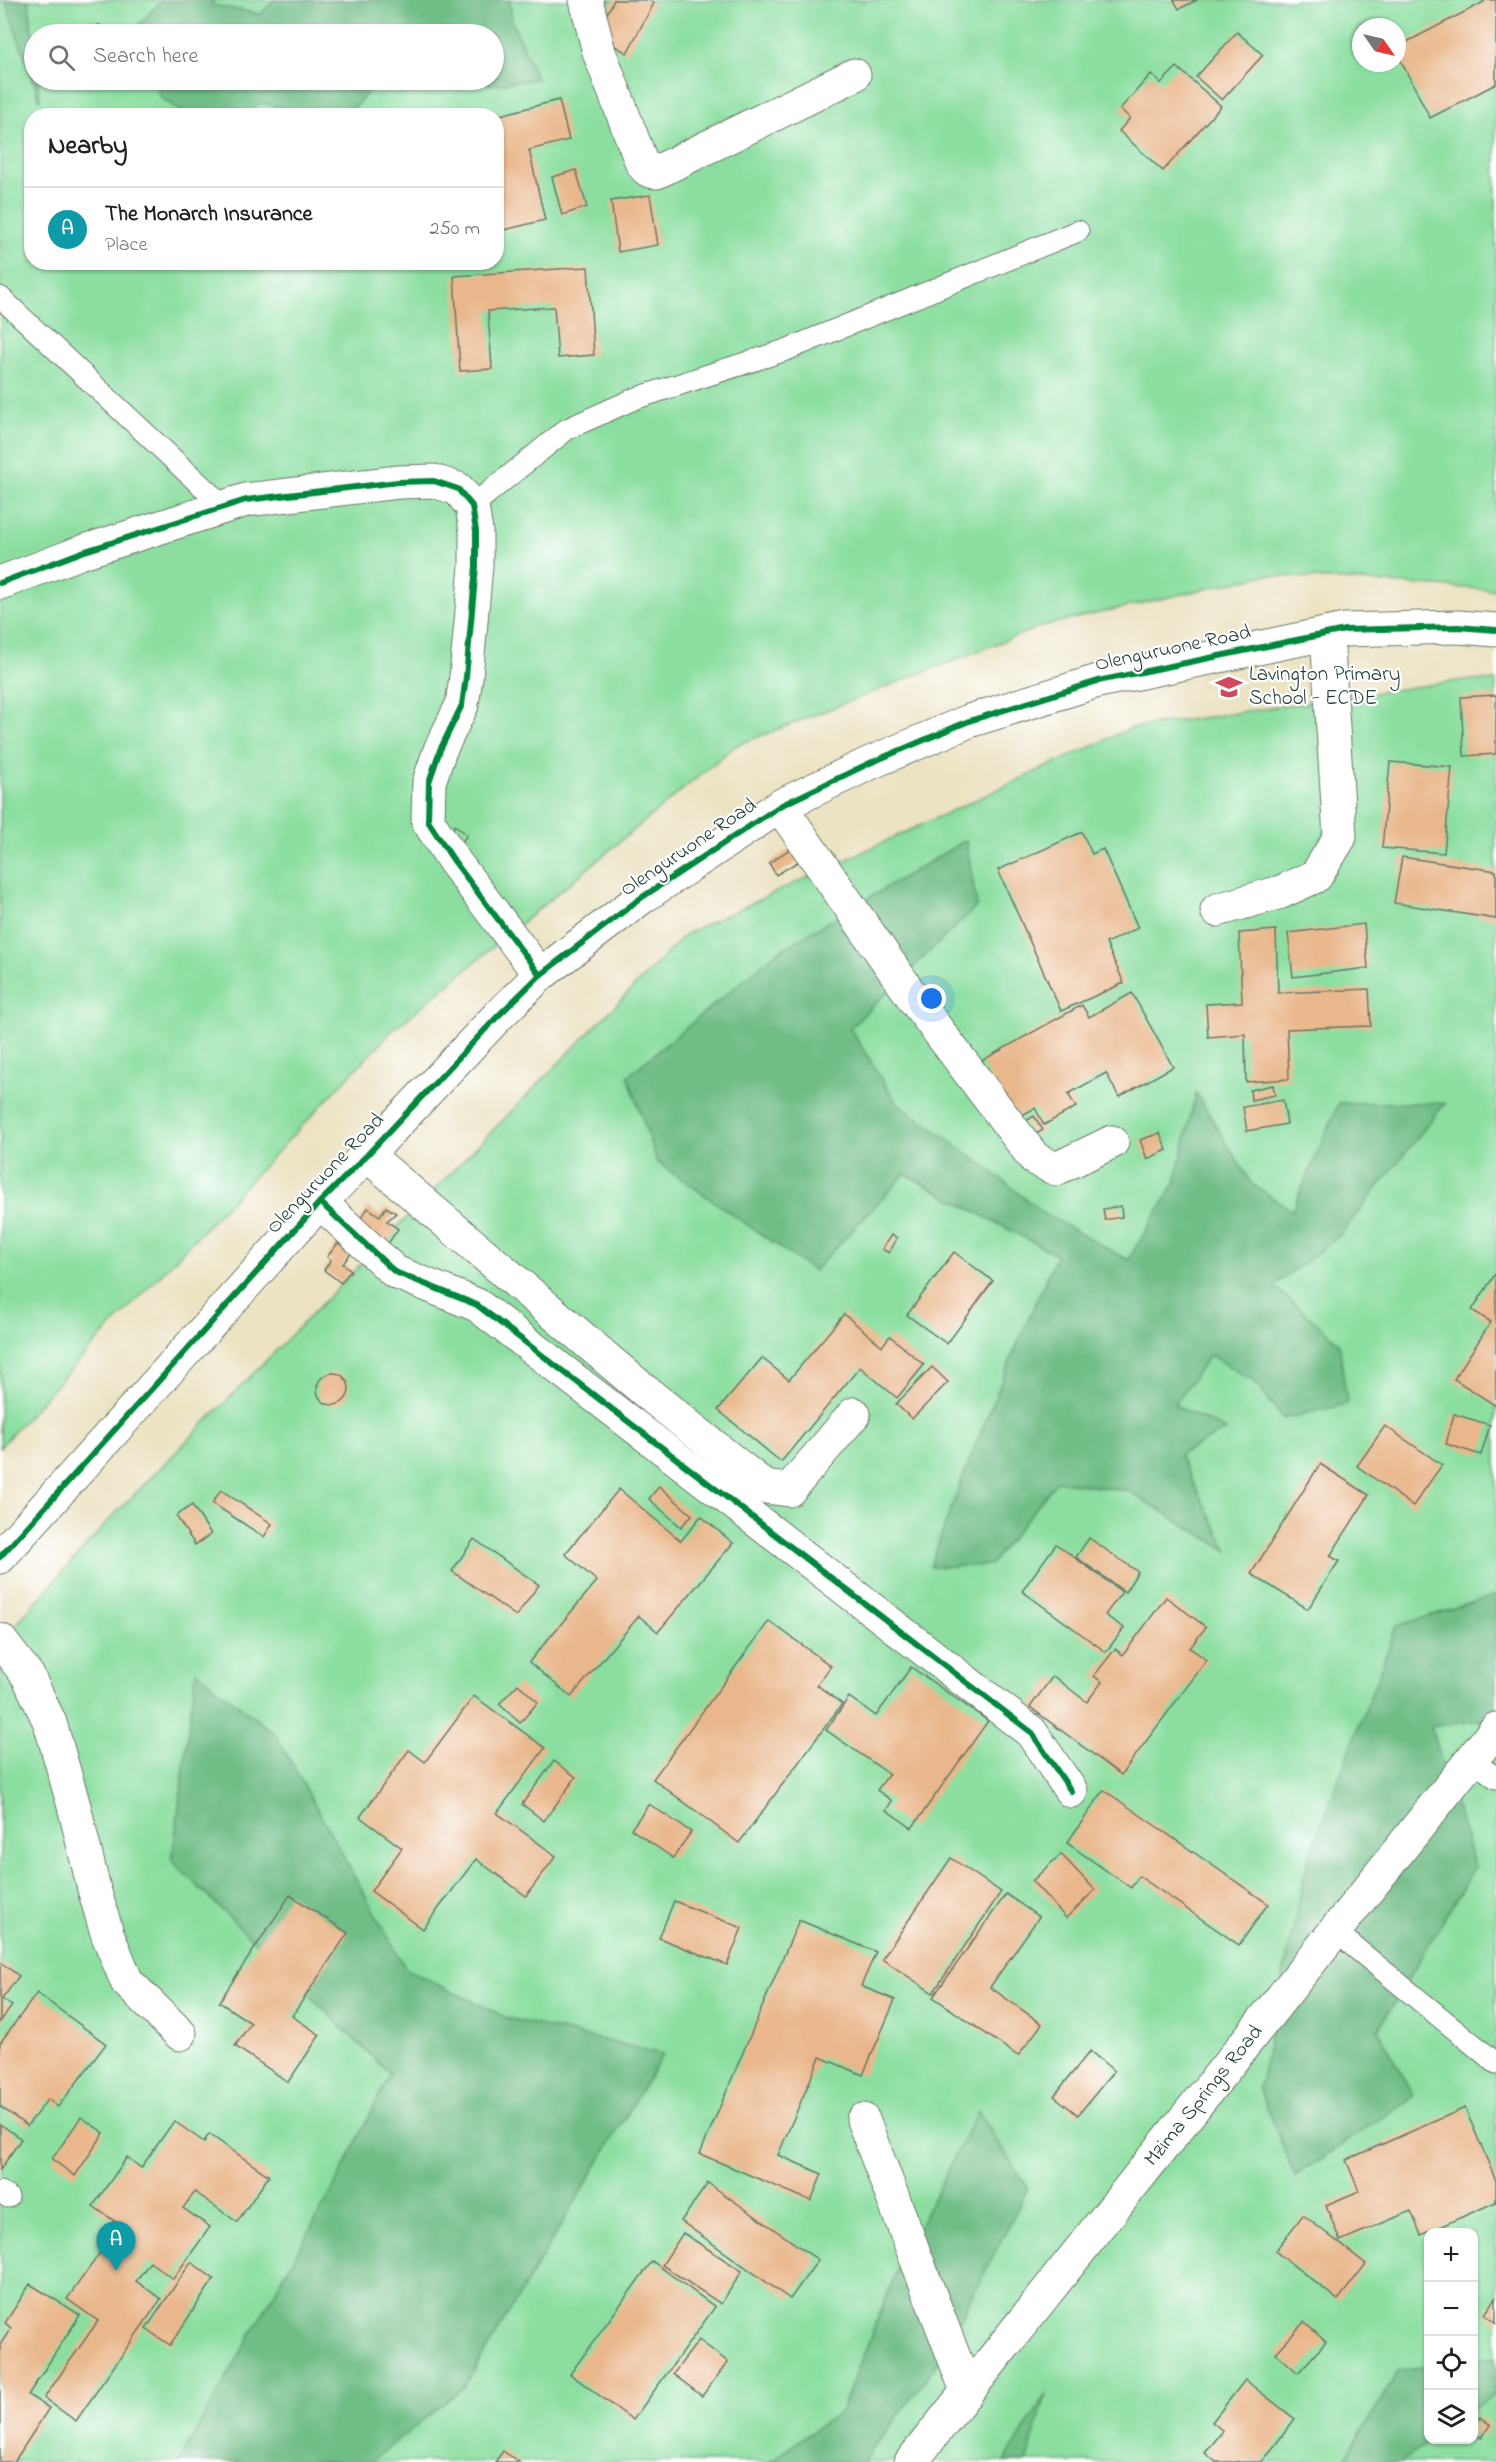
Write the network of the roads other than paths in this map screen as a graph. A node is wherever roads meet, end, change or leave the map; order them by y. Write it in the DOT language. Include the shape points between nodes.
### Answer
graph roads {
  1 [pos="586,0"];
  2 [pos="854,75"];
  3 [pos="1078,231"];
  4 [pos="0,297"];
  5 [pos="472,506"];
  6 [pos="224,507"];
  7 [pos="0,583"];
  8 [pos="1496,630"];
  9 [pos="1327,634"];
  10 [pos="780,806"];
  11 [pos="1217,910"];
  12 [pos="540,975"];
  13 [pos="1112,1142"];
  14 [pos="367,1155"];
  15 [pos="320,1202"];
  16 [pos="854,1414"];
  17 [pos="0,1557"];
  18 [pos="0,1640"];
  19 [pos="1496,1729"];
  20 [pos="1484,1769"];
  21 [pos="1071,1791"];
  22 [pos="1336,1932"];
  23 [pos="180,2034"];
  24 [pos="1496,2063"];
  25 [pos="863,2120"];
  26 [pos="967,2391"];
  27 [pos="910,2462"];
  1 -- 2 [label="street" via="599,52 641,161 651,172"];
  3 -- 5 [label="lane" via="786,350 634,399 567,429"];
  4 -- 6 [label="lane"];
  5 -- 6 [label="street" via="458,489 434,481 246,500"];
  5 -- 12 [label="street" via="476,566 466,677 462,705 429,782 428,821"];
  6 -- 7 [label="street" via="82,552"];
  8 -- 9 [label="street, Olenguruone Road" via="1458,627 1345,630"];
  9 -- 10 [label="street, Olenguruone Road" via="1077,687 969,721"];
  9 -- 11 [label="street" via="1340,837 1316,876 1281,892"];
  10 -- 12 [label="street, Olenguruone Road" via="641,898"];
  10 -- 13 [label="street" via="914,999 1035,1159 1056,1169"];
  12 -- 14 [label="street, Olenguruone Road"];
  14 -- 15 [label="street, Olenguruone Road"];
  14 -- 16 [label="street" via="646,1392 765,1487 789,1490"];
  15 -- 17 [label="street, Olenguruone Road"];
  15 -- 21 [label="street" via="395,1272 477,1305 1031,1732"];
  18 -- 23 [label="street" via="28,1676 50,1724 94,1890 127,1982"];
  19 -- 20 [label="street, Mzima Springs Road"];
  20 -- 22 [label="street, Mzima Springs Road"];
  22 -- 24 [label="lane"];
  22 -- 26 [label="street, Mzima Springs Road"];
  25 -- 26 [label="street"];
  26 -- 27 [label="street, Mzima Springs Road"];
}
